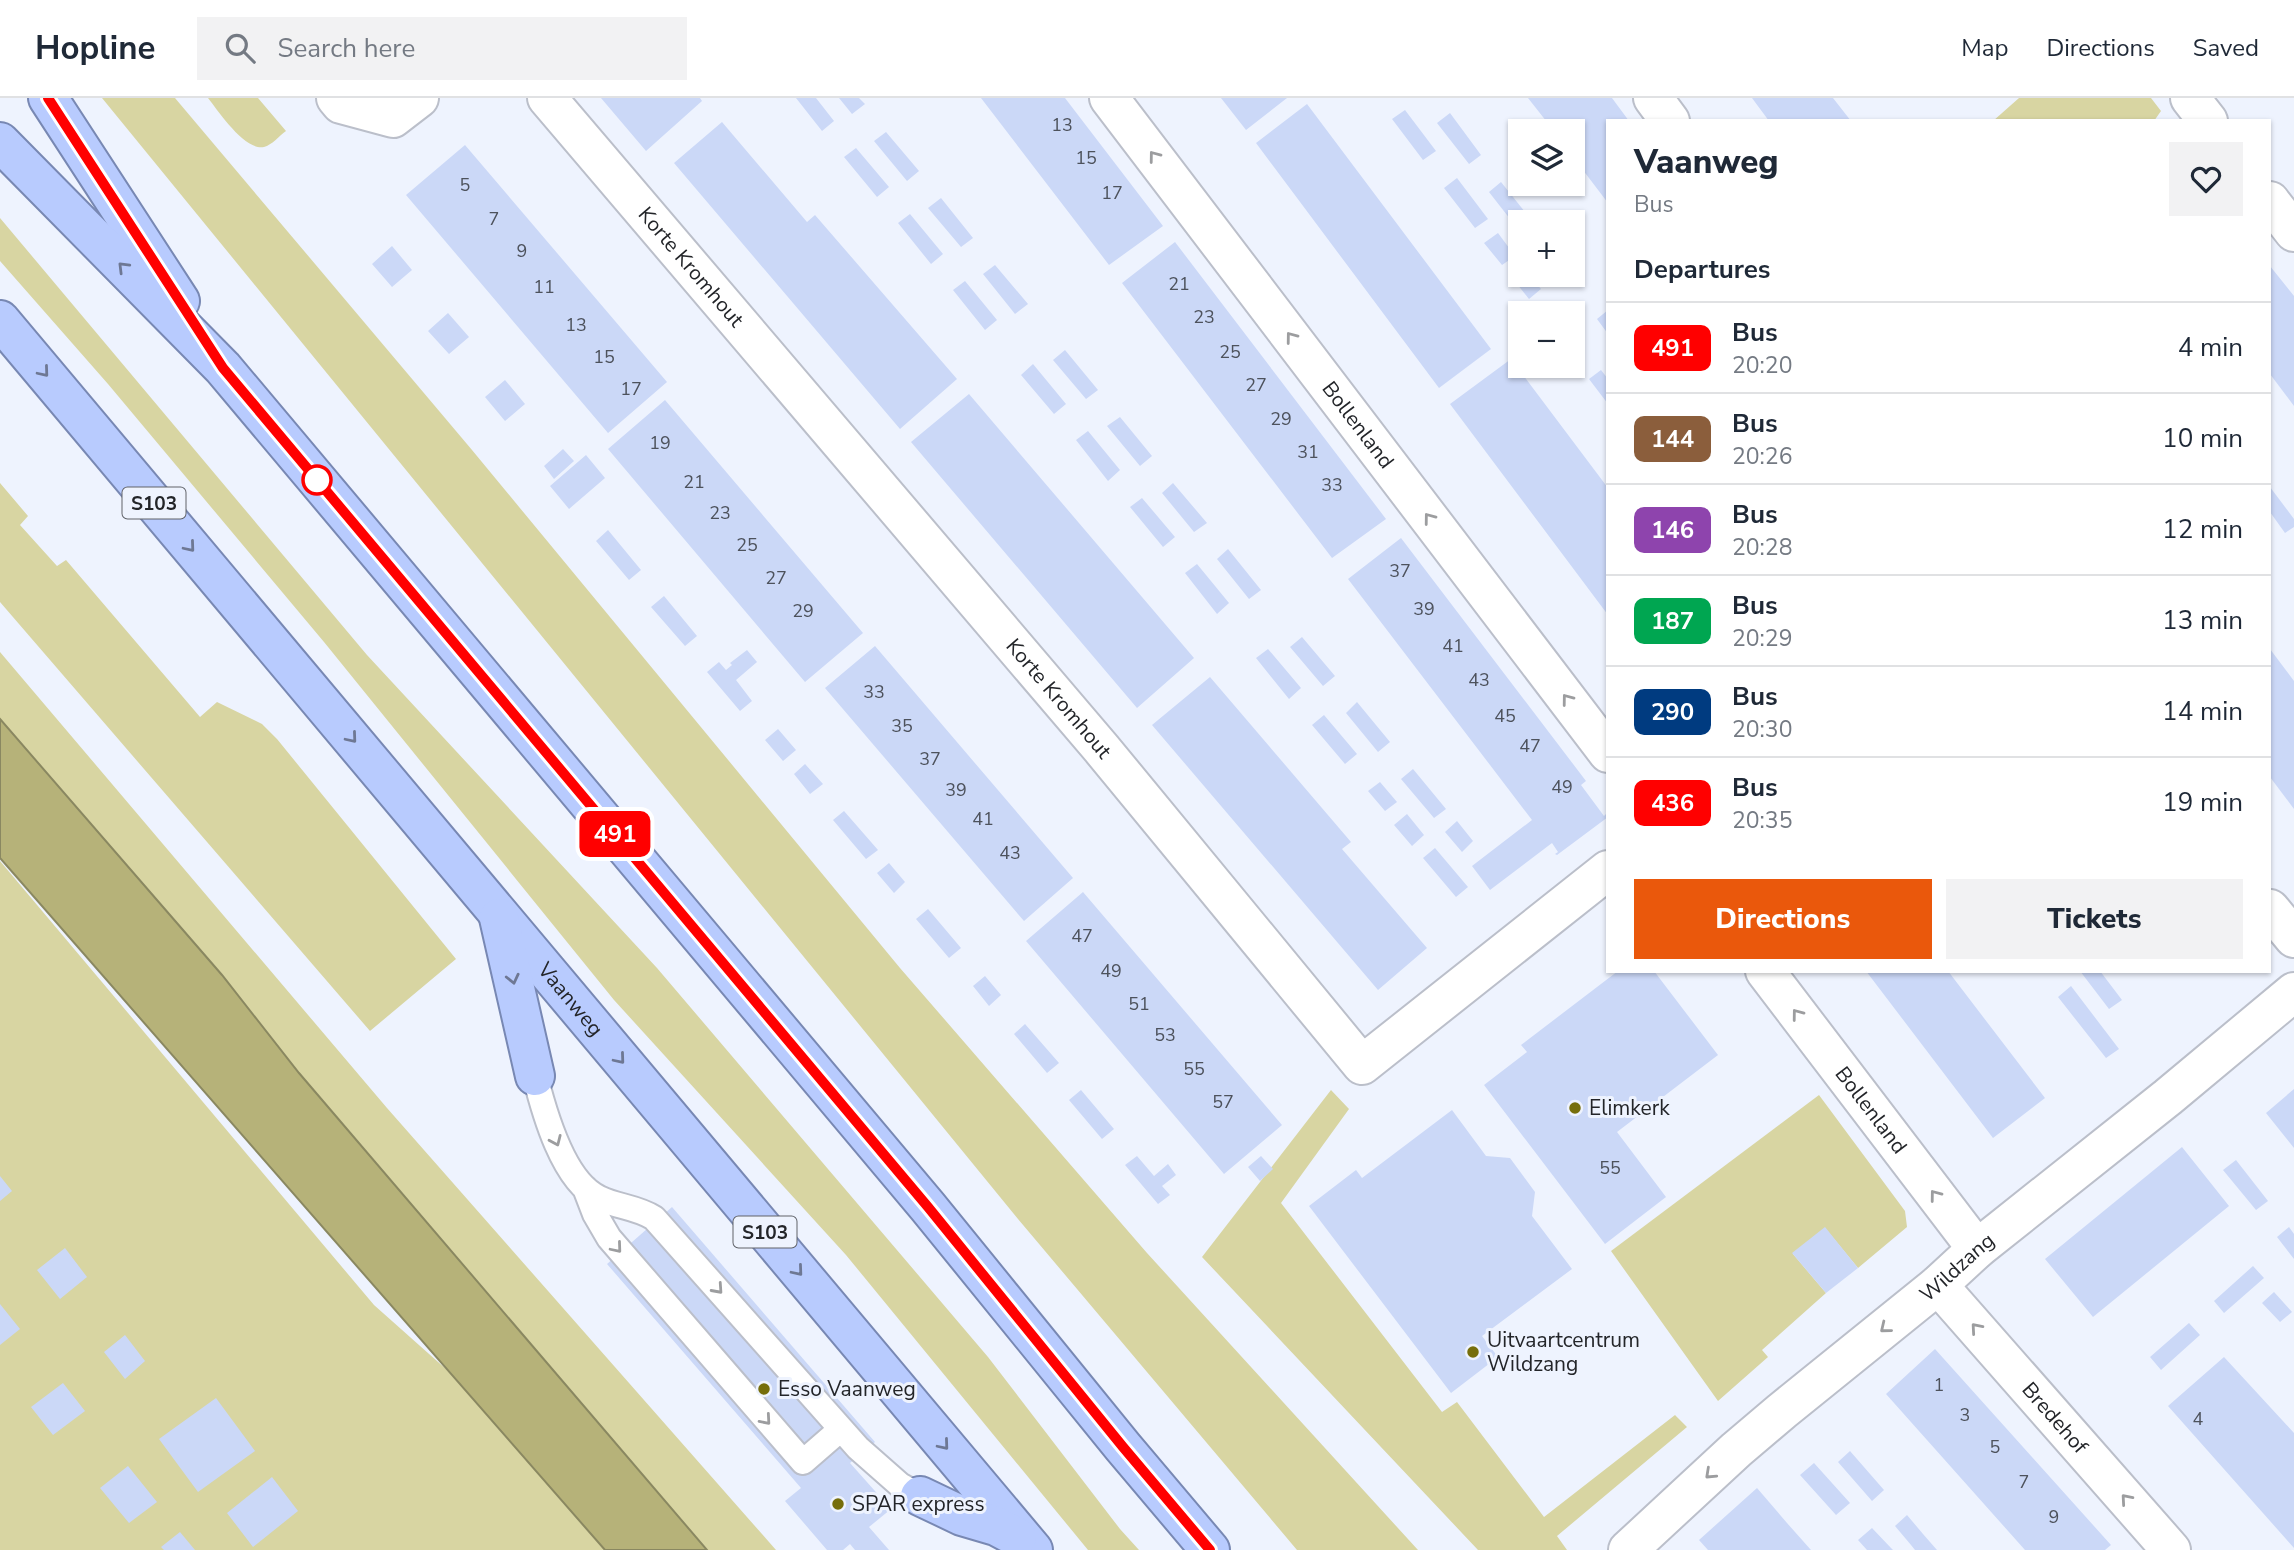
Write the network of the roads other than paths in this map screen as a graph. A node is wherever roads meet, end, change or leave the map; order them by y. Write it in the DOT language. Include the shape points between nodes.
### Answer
graph roads {
  1 [pos="48,98"];
  2 [pos="336,98"];
  3 [pos="419,98"];
  4 [pos="547,98"];
  5 [pos="1109,98"];
  6 [pos="1653,98"];
  7 [pos="2190,98"];
  8 [pos="1669,119"];
  9 [pos="2206,119"];
  10 [pos="0,142"];
  11 [pos="2271,202"];
  12 [pos="2294,232"];
  13 [pos="0,320"];
  14 [pos="223,368"];
  15 [pos="1606,750"];
  16 [pos="1606,872"];
  17 [pos="2271,910"];
  18 [pos="498,913"];
  19 [pos="2294,938"];
  20 [pos="1767,973"];
  21 [pos="2294,992"];
  22 [pos="535,1076"];
  23 [pos="585,1188"];
  24 [pos="1976,1250"];
  25 [pos="1938,1285"];
  26 [pos="841,1429"];
  27 [pos="920,1496"];
  28 [pos="1033,1550"];
  29 [pos="1210,1550"];
  30 [pos="1628,1550"];
  31 [pos="2171,1550"];
  1 -- 14 [label="highway"];
  2 -- 3 [label="street" via="341,104 393,118"];
  4 -- 16 [label="street, Korte Kromhout" via="1101,748 1362,1065"];
  15 -- 5 [label="street, Bollenland, one-way"];
  6 -- 8 [label="street"];
  7 -- 9 [label="street"];
  14 -- 10 [label="highway, one-way"];
  11 -- 12 [label="street"];
  13 -- 18 [label="highway, Vaanweg / S103, one-way"];
  14 -- 29 [label="highway"];
  17 -- 19 [label="street"];
  18 -- 22 [label="highway, one-way"];
  18 -- 28 [label="highway, Vaanweg / S103, one-way"];
  24 -- 20 [label="street, Bollenland, one-way"];
  21 -- 24 [label="street, Wildzang"];
  22 -- 23 [label="lane, one-way" via="551,1132"];
  23 -- 26 [label="lane, one-way" via="597,1198 654,1218"];
  23 -- 26 [label="lane, one-way" via="609,1238 803,1462"];
  24 -- 25 [label="street, Wildzang"];
  25 -- 30 [label="street, Wildzang, one-way" via="1736,1450"];
  31 -- 25 [label="street, Bredehof, one-way"];
  26 -- 27 [label="lane" via="874,1464"];
  27 -- 28 [label="highway" via="1010,1532"];
}
